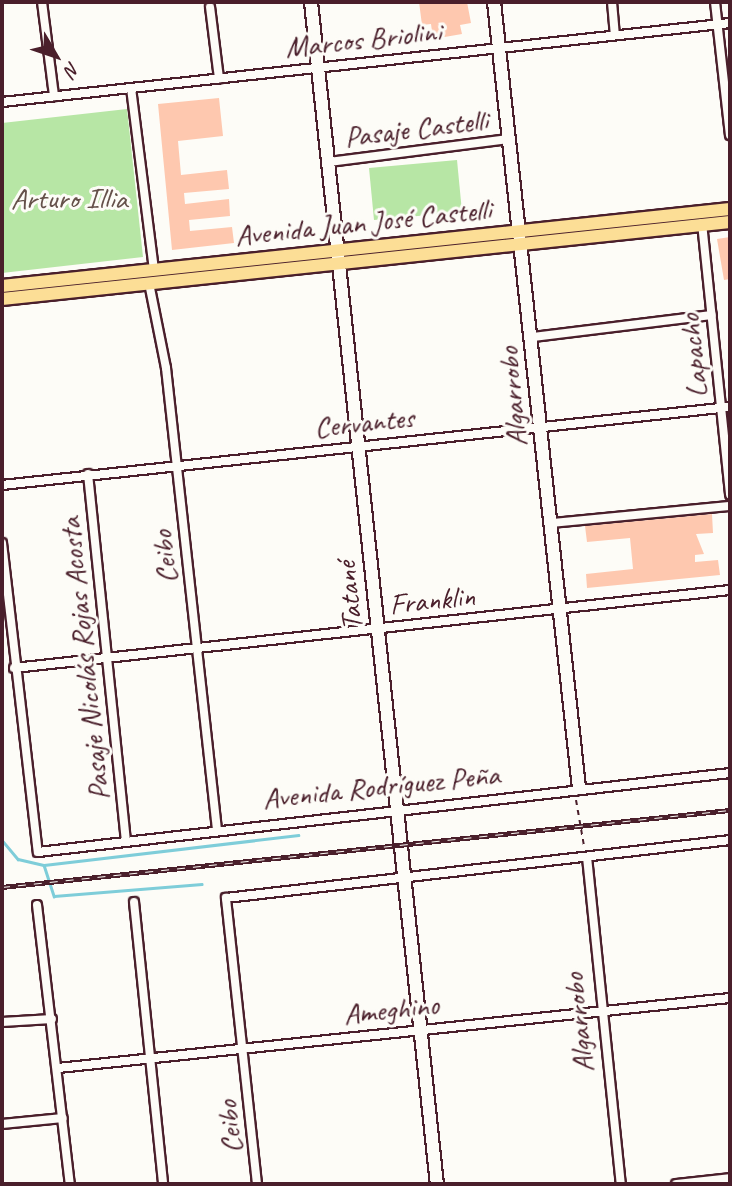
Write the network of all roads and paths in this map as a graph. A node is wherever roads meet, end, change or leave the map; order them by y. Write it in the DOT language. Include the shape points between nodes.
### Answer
graph roads {
  1 [pos="42,2"];
  2 [pos="311,2"];
  3 [pos="494,2"];
  4 [pos="612,2"];
  5 [pos="715,2"];
  6 [pos="210,7"];
  7 [pos="730,23"];
  8 [pos="718,25"];
  9 [pos="615,35"];
  10 [pos="499,47"];
  11 [pos="318,66"];
  12 [pos="219,78"];
  13 [pos="131,88"];
  14 [pos="54,96"];
  15 [pos="2,102"];
  16 [pos="729,117"];
  17 [pos="730,135"];
  18 [pos="509,139"];
  19 [pos="329,162"];
  20 [pos="730,209"];
  21 [pos="701,218"];
  22 [pos="730,222"];
  23 [pos="518,231"];
  24 [pos="521,244"];
  25 [pos="338,258"];
  26 [pos="154,270"];
  27 [pos="149,283"];
  28 [pos="2,286"];
  29 [pos="2,299"];
  30 [pos="712,315"];
  31 [pos="533,337"];
  32 [pos="726,407"];
  33 [pos="541,426"];
  34 [pos="358,446"];
  35 [pos="177,464"];
  36 [pos="88,474"];
  37 [pos="2,485"];
  38 [pos="730,495"];
  39 [pos="730,506"];
  40 [pos="552,523"];
  41 [pos="2,543"];
  42 [pos="730,590"];
  43 [pos="561,609"];
  44 [pos="379,628"];
  45 [pos="197,648"];
  46 [pos="107,656"];
  47 [pos="14,668"];
  48 [pos="730,773"];
  49 [pos="579,788"];
  50 [pos="397,806"];
  51 [pos="216,827"];
  52 [pos="126,839"];
  53 [pos="730,840"];
  54 [pos="587,857"];
  55 [pos="406,877"];
  56 [pos="134,902"];
  57 [pos="37,905"];
  58 [pos="730,998"];
  59 [pos="603,1009"];
  60 [pos="52,1019"];
  61 [pos="2,1022"];
  62 [pos="419,1030"];
  63 [pos="244,1047"];
  64 [pos="151,1059"];
  65 [pos="58,1068"];
  66 [pos="63,1118"];
  67 [pos="2,1124"];
  68 [pos="730,1178"];
  69 [pos="70,1184"];
  70 [pos="163,1184"];
  71 [pos="257,1184"];
  72 [pos="437,1184"];
  73 [pos="621,1184"];
  74 [pos="676,1184"];
  1 -- 14 [label="street"];
  2 -- 11 [label="street, Tatané"];
  3 -- 10 [label="street, Algarrobo"];
  4 -- 9 [label="street"];
  5 -- 8 [label="street"];
  6 -- 12 [label="street"];
  7 -- 8 [label="street, Marcos Briolini"];
  8 -- 9 [label="street, Marcos Briolini"];
  8 -- 16 [label="street"];
  9 -- 10 [label="street, Marcos Briolini"];
  10 -- 11 [label="street, Marcos Briolini"];
  10 -- 18 [label="street, Algarrobo"];
  11 -- 12 [label="street, Marcos Briolini"];
  11 -- 19 [label="street, Tatané"];
  12 -- 13 [label="street, Marcos Briolini"];
  13 -- 14 [label="street, Marcos Briolini"];
  13 -- 26 [label="street"];
  14 -- 15 [label="street, Marcos Briolini"];
  16 -- 17 [label="street"];
  18 -- 19 [label="street, Pasaje Castelli"];
  18 -- 23 [label="street, Algarrobo"];
  19 -- 25 [label="street, Tatané"];
  20 -- 21 [label="main road, Avenida Juan José Castelli"];
  21 -- 22 [label="main road, Avenida Juan José Castelli"];
  21 -- 23 [label="main road, Avenida Juan José Castelli"];
  21 -- 24 [label="main road, Avenida Juan José Castelli"];
  21 -- 30 [label="street, Lapacho"];
  23 -- 24 [label="street, Algarrobo"];
  23 -- 25 [label="main road, Avenida Juan José Castelli"];
  24 -- 25 [label="main road, Avenida Juan José Castelli"];
  24 -- 31 [label="street, Algarrobo"];
  25 -- 26 [label="main road, Avenida Juan José Castelli"];
  25 -- 27 [label="main road, Avenida Juan José Castelli"];
  25 -- 34 [label="street, Tatané"];
  26 -- 28 [label="main road, Avenida Juan José Castelli"];
  27 -- 29 [label="main road, Avenida Juan José Castelli"];
  27 -- 35 [label="street, Ceibo"];
  30 -- 31 [label="street"];
  30 -- 32 [label="street, Lapacho"];
  31 -- 33 [label="street, Algarrobo"];
  32 -- 33 [label="street, Cervantes"];
  32 -- 38 [label="street, Lapacho"];
  33 -- 34 [label="street, Cervantes"];
  33 -- 40 [label="street, Algarrobo"];
  34 -- 35 [label="street, Cervantes"];
  34 -- 44 [label="street, Tatané"];
  35 -- 36 [label="street, Cervantes"];
  35 -- 45 [label="street, Ceibo"];
  36 -- 37 [label="street, Cervantes"];
  36 -- 46 [label="street, Pasaje Nicolás Rojas Acosta"];
  39 -- 40 [label="street"];
  40 -- 43 [label="street, Algarrobo"];
  41 -- 47 [label="street"];
  42 -- 43 [label="street, Franklin"];
  43 -- 44 [label="street, Franklin"];
  43 -- 49 [label="street, Algarrobo"];
  44 -- 45 [label="street, Franklin"];
  44 -- 50 [label="street, Tatané"];
  45 -- 46 [label="street, Franklin"];
  45 -- 51 [label="street, Ceibo"];
  46 -- 47 [label="street, Franklin"];
  46 -- 52 [label="street, Pasaje Nicolás Rojas Acosta"];
  47 -- 52 [label="street, Avenida Rodríguez Peña" via="38,852"];
  48 -- 49 [label="street, Avenida Rodríguez Peña"];
  49 -- 50 [label="street, Avenida Rodríguez Peña"];
  49 -- 54 [label="path" via="578,825"];
  50 -- 51 [label="street, Avenida Rodríguez Peña"];
  50 -- 55 [label="street, Tatané"];
  51 -- 52 [label="street, Avenida Rodríguez Peña"];
  53 -- 54 [label="street"];
  54 -- 55 [label="street"];
  54 -- 59 [label="street, Algarrobo"];
  55 -- 62 [label="street, Tatané"];
  55 -- 63 [label="street, Ceibo" via="226,898"];
  56 -- 64 [label="street"];
  57 -- 60 [label="street"];
  58 -- 59 [label="street, Ameghino"];
  59 -- 62 [label="street, Ameghino"];
  59 -- 73 [label="street, Algarrobo"];
  60 -- 61 [label="street"];
  60 -- 65 [label="street"];
  62 -- 63 [label="street, Ameghino"];
  62 -- 72 [label="street, Tatané"];
  63 -- 64 [label="street, Ameghino"];
  63 -- 71 [label="street, Ceibo"];
  64 -- 65 [label="street, Ameghino"];
  64 -- 70 [label="street"];
  65 -- 66 [label="street"];
  66 -- 67 [label="street"];
  66 -- 69 [label="street"];
  68 -- 74 [label="street"];
}
